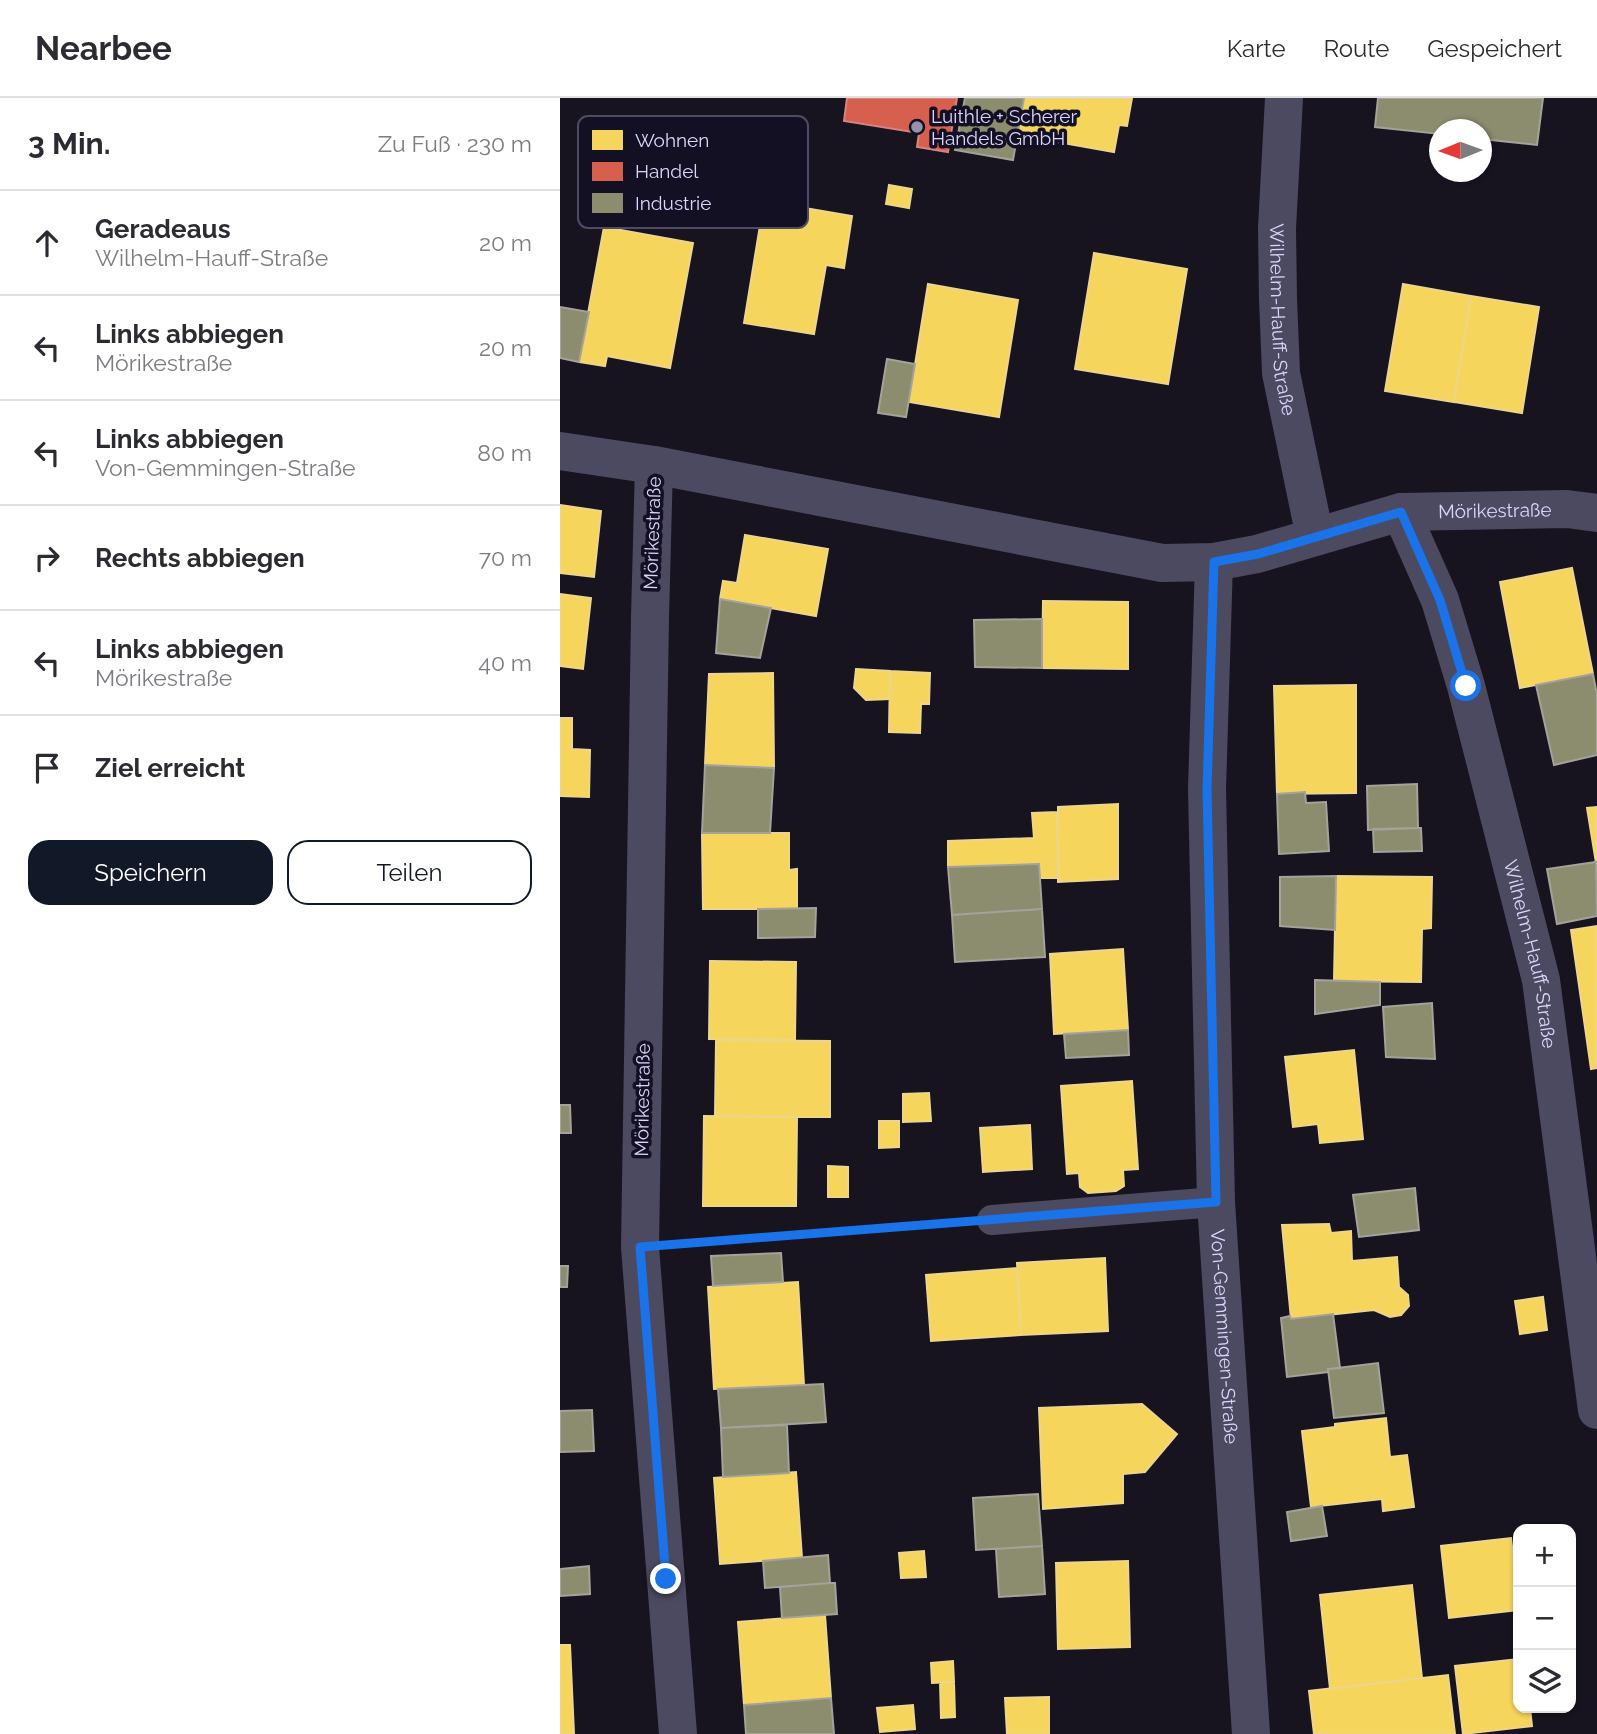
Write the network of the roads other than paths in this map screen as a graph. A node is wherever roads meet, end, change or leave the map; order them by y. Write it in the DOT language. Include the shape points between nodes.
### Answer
graph roads {
  1 [pos="1284,98"];
  2 [pos="560,451"];
  3 [pos="654,464"];
  4 [pos="1401,512"];
  5 [pos="1597,513"];
  6 [pos="1315,537"];
  7 [pos="1214,562"];
  8 [pos="1216,1202"];
  9 [pos="992,1220"];
  10 [pos="1597,1410"];
  11 [pos="678,1734"];
  12 [pos="1251,1734"];
  1 -- 6 [label="street, Wilhelm-Hauff-Straße" via="1277,228 1281,373"];
  2 -- 3 [label="street, Mörikestraße"];
  3 -- 7 [label="street, Mörikestraße" via="1162,563"];
  3 -- 11 [label="street, Mörikestraße" via="640,1247"];
  4 -- 5 [label="street, Mörikestraße" via="1567,509"];
  4 -- 6 [label="street, Mörikestraße"];
  4 -- 10 [label="street, Wilhelm-Hauff-Straße" via="1440,600 1466,686 1541,980"];
  6 -- 7 [label="street, Mörikestraße"];
  7 -- 8 [label="street, Von-Gemmingen-Straße" via="1207,789"];
  8 -- 9 [label="lane"];
  8 -- 12 [label="street, Von-Gemmingen-Straße"];
}
